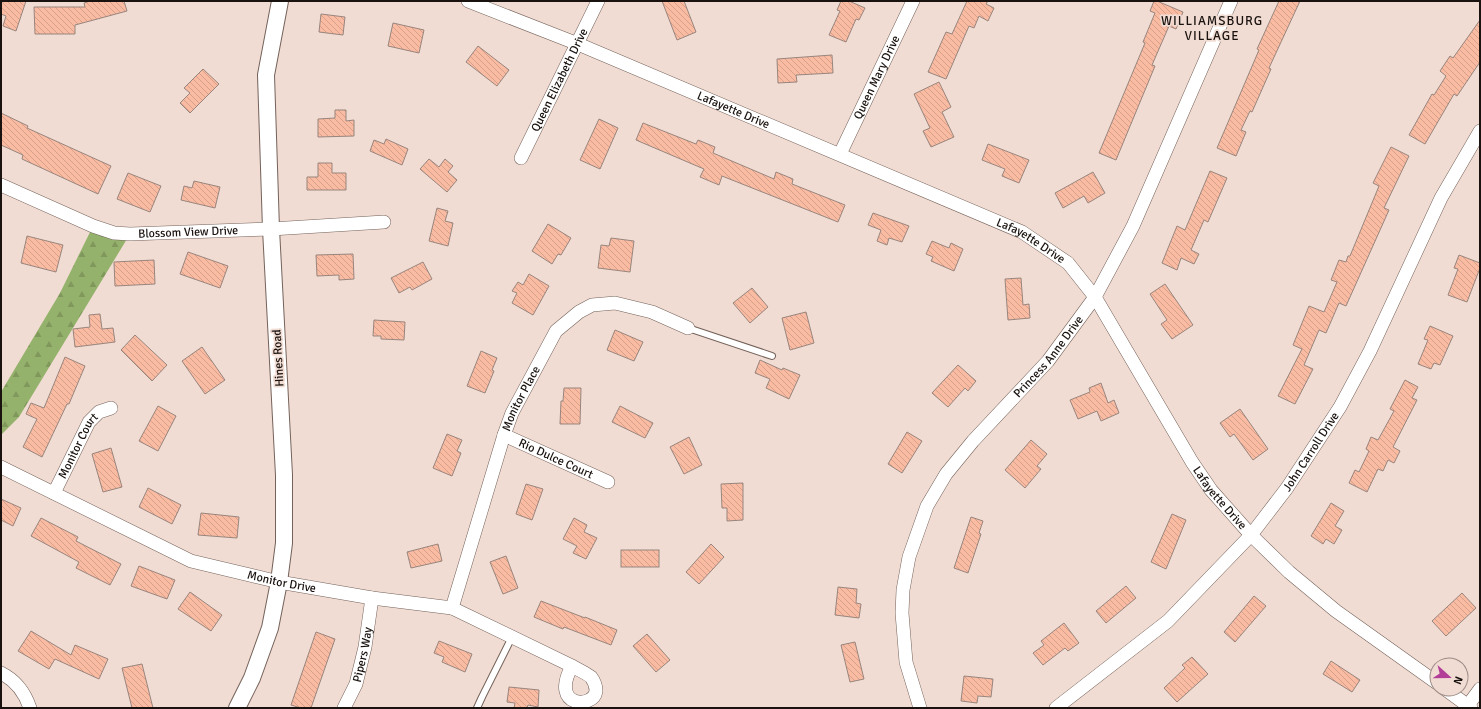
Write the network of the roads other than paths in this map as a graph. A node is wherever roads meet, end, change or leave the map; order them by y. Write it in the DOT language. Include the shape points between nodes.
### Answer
graph roads {
  1 [pos="280,1"];
  2 [pos="468,1"];
  3 [pos="598,1"];
  4 [pos="913,1"];
  5 [pos="1231,1"];
  6 [pos="578,44"];
  7 [pos="1480,131"];
  8 [pos="840,154"];
  9 [pos="521,158"];
  10 [pos="1,184"];
  11 [pos="384,222"];
  12 [pos="271,229"];
  13 [pos="1095,297"];
  14 [pos="688,328"];
  15 [pos="772,356"];
  16 [pos="111,408"];
  17 [pos="504,435"];
  18 [pos="1,467"];
  19 [pos="608,482"];
  20 [pos="54,493"];
  21 [pos="1251,535"];
  22 [pos="280,582"];
  23 [pos="372,598"];
  24 [pos="452,608"];
  25 [pos="512,637"];
  26 [pos="572,666"];
  27 [pos="1,673"];
  28 [pos="1429,677"];
  29 [pos="1480,689"];
  30 [pos="1456,697"];
  31 [pos="1469,707"];
  32 [pos="30,708"];
  33 [pos="237,708"];
  34 [pos="344,708"];
  35 [pos="478,708"];
  36 [pos="920,708"];
  37 [pos="1056,708"];
  1 -- 12 [label="street, Hines Road" via="266,75"];
  2 -- 6 [label="street, Lafayette Drive"];
  3 -- 6 [label="street, Queen Elizabeth Drive"];
  4 -- 8 [label="street, Queen Mary Drive"];
  5 -- 13 [label="street, Princess Anne Drive" via="1133,226"];
  6 -- 8 [label="street, Lafayette Drive"];
  6 -- 9 [label="street, Queen Elizabeth Drive"];
  7 -- 21 [label="street, John Carroll Drive" via="1441,198 1370,351 1340,408 1287,488"];
  8 -- 13 [label="street, Lafayette Drive" via="1022,232 1068,263"];
  10 -- 12 [label="street, Blossom View Drive" via="114,233"];
  11 -- 12 [label="street, Blossom View Drive"];
  12 -- 22 [label="street, Hines Road" via="284,475 284,543"];
  13 -- 21 [label="street, Lafayette Drive" via="1192,462 1211,490"];
  13 -- 36 [label="street, Princess Anne Drive" via="1048,361 973,441 927,506 909,557 902,613 906,662"];
  14 -- 15 [label="lane"];
  14 -- 17 [label="street, Monitor Place" via="652,312 615,304 592,305 579,312 556,331 512,413"];
  16 -- 20 [label="street, Monitor Court" via="99,412 89,422"];
  17 -- 19 [label="street, Rio Dulce Court"];
  17 -- 24 [label="street, Monitor Place"];
  18 -- 20 [label="street, Monitor Drive"];
  20 -- 22 [label="street, Monitor Drive" via="191,561"];
  21 -- 28 [label="street, Lafayette Drive" via="1289,572 1336,610"];
  21 -- 37 [label="street, John Carroll Drive" via="1168,621"];
  22 -- 23 [label="street, Monitor Drive"];
  22 -- 33 [label="street, Hines Road" via="270,628 252,678"];
  23 -- 24 [label="street, Monitor Drive"];
  23 -- 34 [label="street, Pipers Way" via="365,647 356,684"];
  24 -- 25 [label="street, Monitor Drive"];
  25 -- 26 [label="street, Monitor Drive"];
  25 -- 35 [label="lane"];
  27 -- 32 [label="street" via="10,678 26,697"];
  29 -- 31 [label="street"];
  30 -- 31 [label="street"];
}
